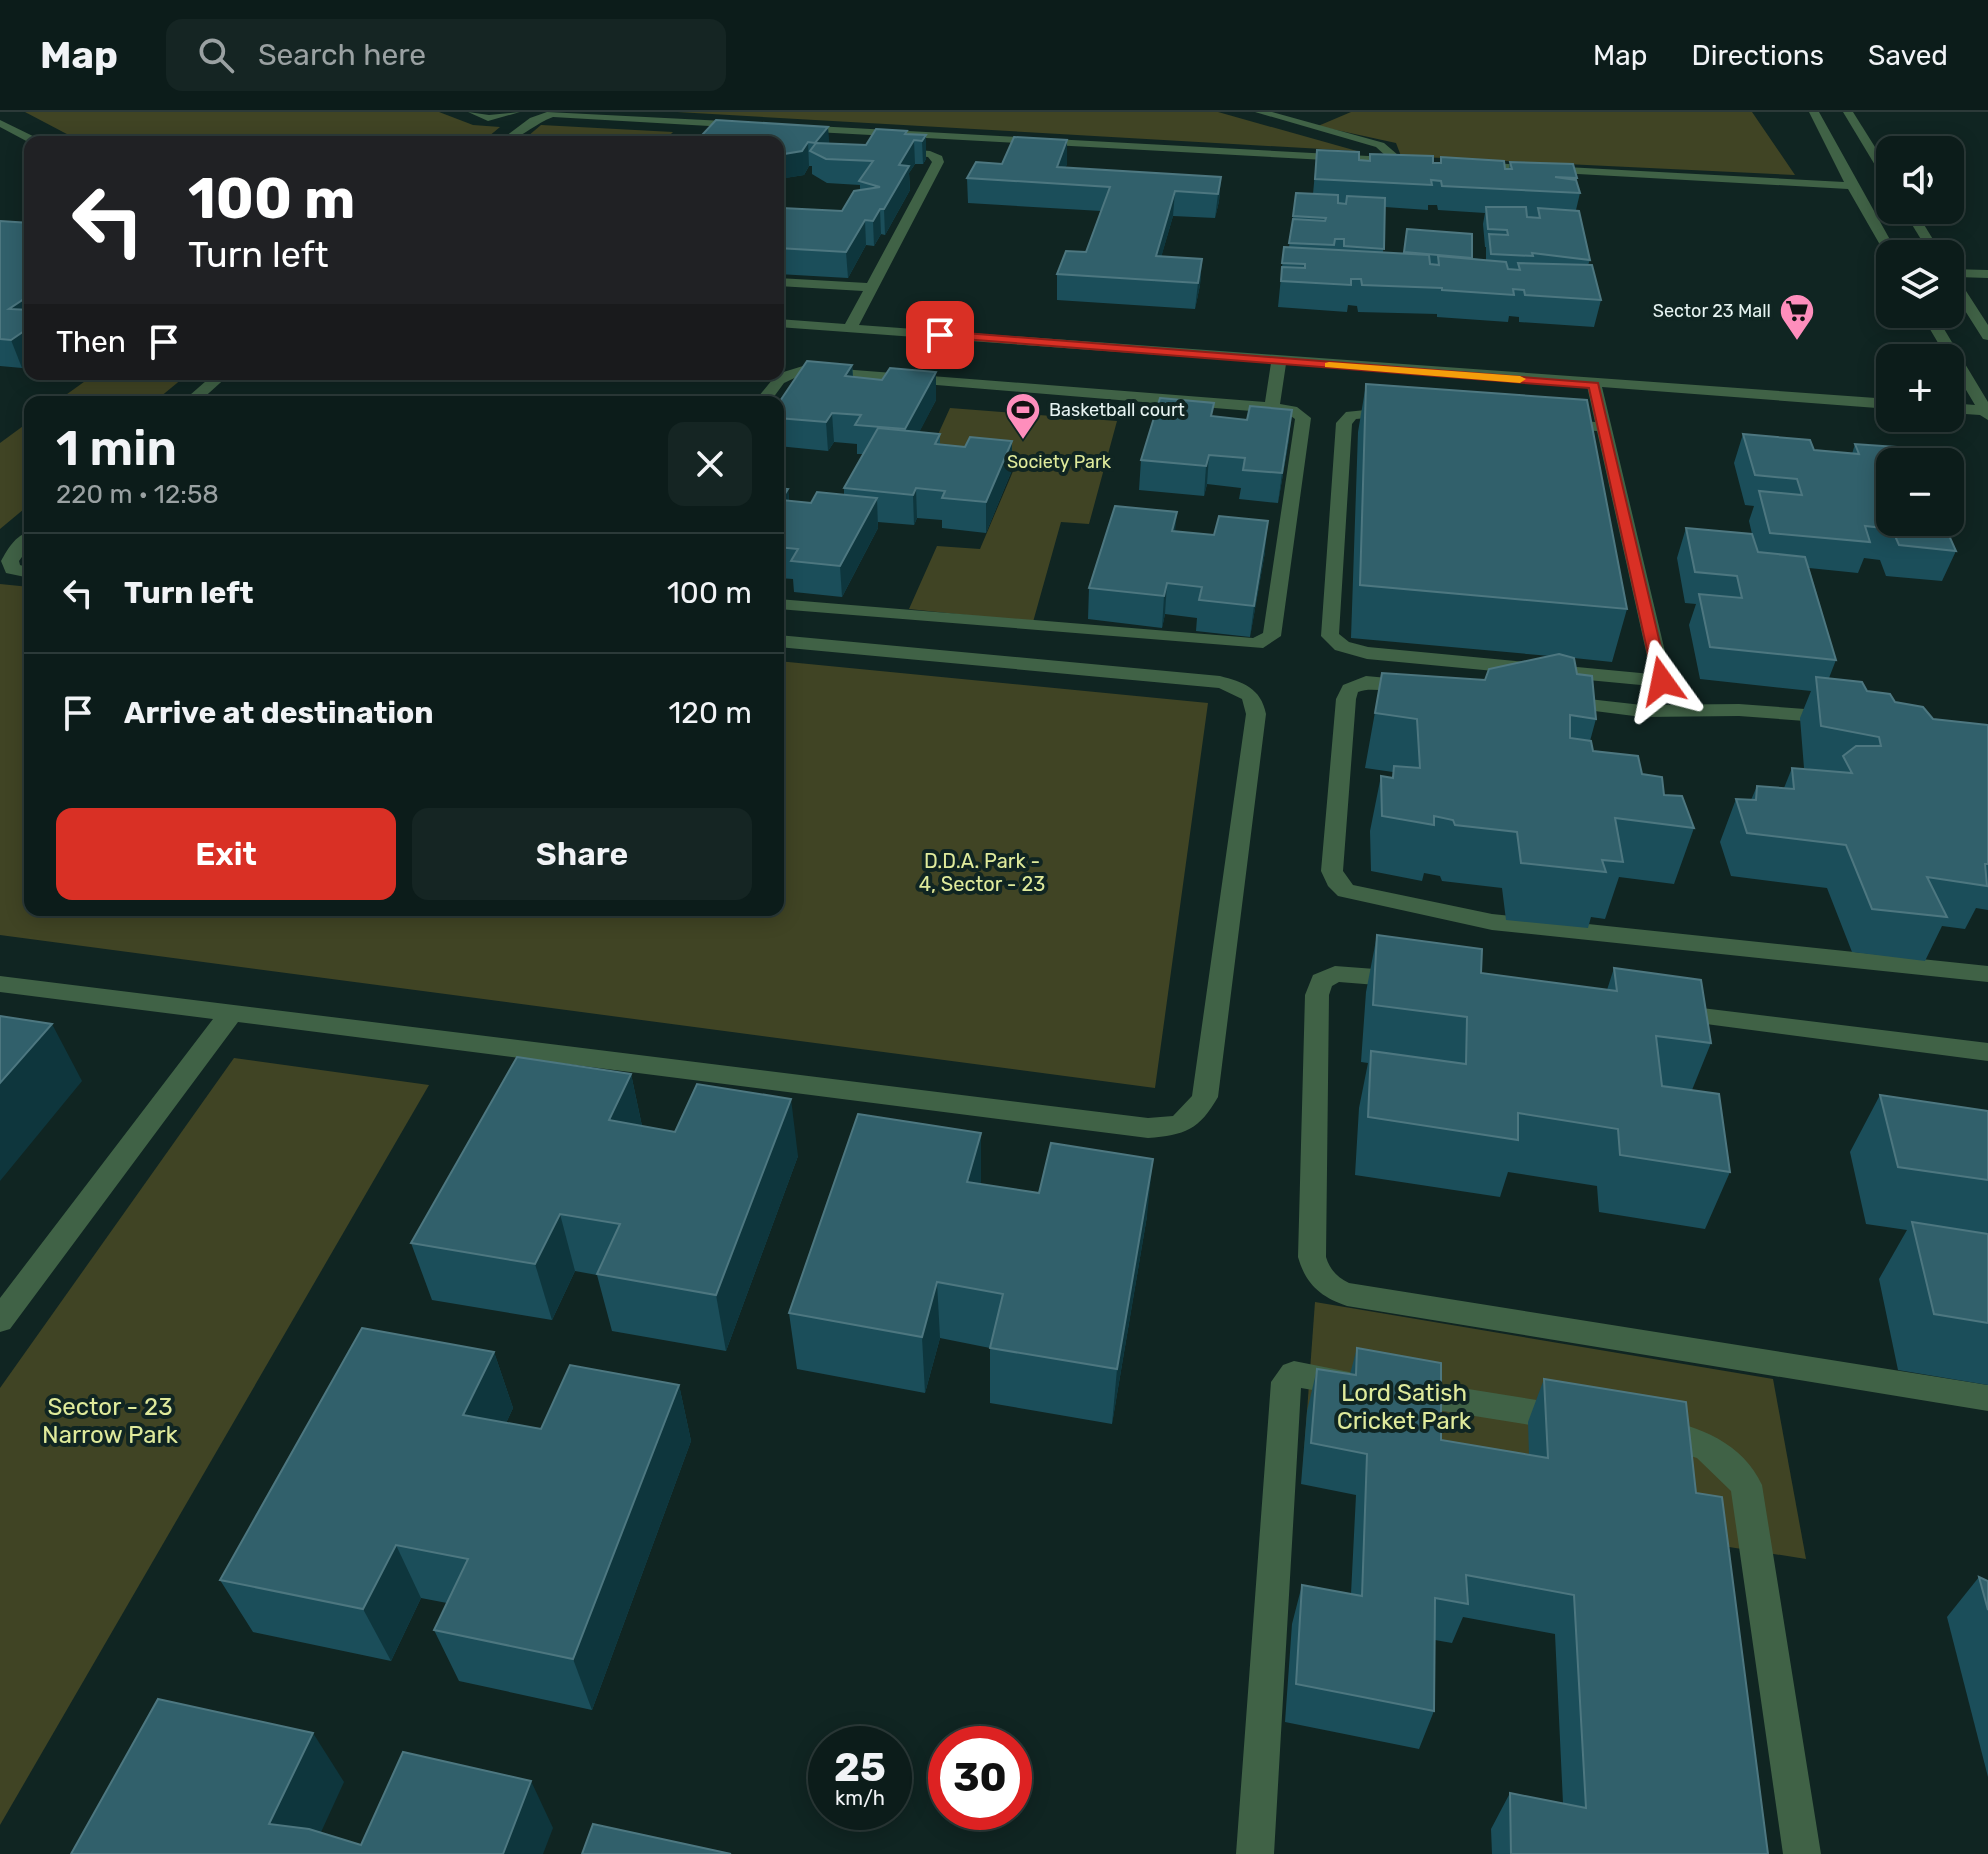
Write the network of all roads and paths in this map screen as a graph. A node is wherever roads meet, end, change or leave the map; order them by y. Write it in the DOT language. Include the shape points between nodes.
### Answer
graph roads {
  1 [pos="473,112"];
  2 [pos="515,112"];
  3 [pos="1260,112"];
  4 [pos="1814,112"];
  5 [pos="1848,112"];
  6 [pos="555,113"];
  7 [pos="0,123"];
  8 [pos="755,126"];
  9 [pos="786,127"];
  10 [pos="25,136"];
  11 [pos="512,136"];
  12 [pos="880,150"];
  13 [pos="1876,157"];
  14 [pos="1399,161"];
  15 [pos="1415,162"];
  16 [pos="1462,165"];
  17 [pos="1852,186"];
  18 [pos="1884,240"];
  19 [pos="1964,274"];
  20 [pos="1988,274"];
  21 [pos="784,282"];
  22 [pos="872,287"];
  23 [pos="1964,297"];
  24 [pos="784,323"];
  25 [pos="850,328"];
  26 [pos="1936,328"];
  27 [pos="1988,336"];
  28 [pos="1279,361"];
  29 [pos="784,374"];
  30 [pos="216,380"];
  31 [pos="1594,385"];
  32 [pos="197,396"];
  33 [pos="1876,403"];
  34 [pos="1272,407"];
  35 [pos="1964,410"];
  36 [pos="1987,412"];
  37 [pos="1416,414"];
  38 [pos="1543,422"];
  39 [pos="1606,427"];
  40 [pos="24,542"];
  41 [pos="24,572"];
  42 [pos="784,604"];
  43 [pos="784,642"];
  44 [pos="1424,687"];
  45 [pos="1545,700"];
  46 [pos="1854,720"];
  47 [pos="1988,974"];
  48 [pos="1435,983"];
  49 [pos="0,984"];
  50 [pos="1656,1011"];
  51 [pos="230,1015"];
  52 [pos="1988,1052"];
  53 [pos="0,1320"];
  54 [pos="1988,1398"];
  55 [pos="1585,1421"];
  56 [pos="1630,1428"];
  57 [pos="1255,1854"];
  58 [pos="1802,1854"];
  1 -- 2 [label="street" via="488,118"];
  3 -- 14 [label="street" via="1366,140"];
  4 -- 17 [label="street"];
  5 -- 13 [label="street"];
  6 -- 8 [label="street"];
  6 -- 11 [label="street"];
  7 -- 10 [label="street"];
  9 -- 14 [label="street"];
  12 -- 22 [label="street" via="930,154 938,162"];
  14 -- 15 [label="street"];
  16 -- 17 [label="street"];
  17 -- 18 [label="street"];
  19 -- 20 [label="street"];
  21 -- 22 [label="street"];
  22 -- 25 [label="street"];
  23 -- 27 [label="street"];
  24 -- 25 [label="street"];
  25 -- 28 [label="street"];
  26 -- 36 [label="street"];
  28 -- 31 [label="street"];
  28 -- 34 [label="street"];
  29 -- 34 [label="street" via="803,370"];
  30 -- 32 [label="street"];
  31 -- 33 [label="street"];
  31 -- 39 [label="street"];
  34 -- 42 [label="street" via="1303,418 1272,636 1266,641"];
  35 -- 36 [label="street"];
  37 -- 39 [label="street" via="1365,412 1344,423 1330,636 1342,646 1367,653 1662,681"];
  38 -- 39 [label="street"];
  40 -- 41 [label="street" via="10,561 12,569"];
  43 -- 51 [label="street" via="1220,682 1245,689 1256,714 1205,1097 1194,1116 1176,1126 1148,1128"];
  44 -- 47 [label="street" via="1366,682 1350,689 1346,699 1332,871 1346,891 1492,922"];
  45 -- 46 [label="street" via="1642,711 1739,710"];
  48 -- 54 [label="street" via="1356,974 1335,974 1321,981 1312,1257 1315,1272 1329,1287"];
  49 -- 51 [label="street"];
  50 -- 52 [label="street"];
  51 -- 53 [label="street"];
  55 -- 57 [label="street" via="1294,1374 1286,1382"];
  56 -- 58 [label="street" via="1692,1438 1714,1449 1746,1485"];
}
